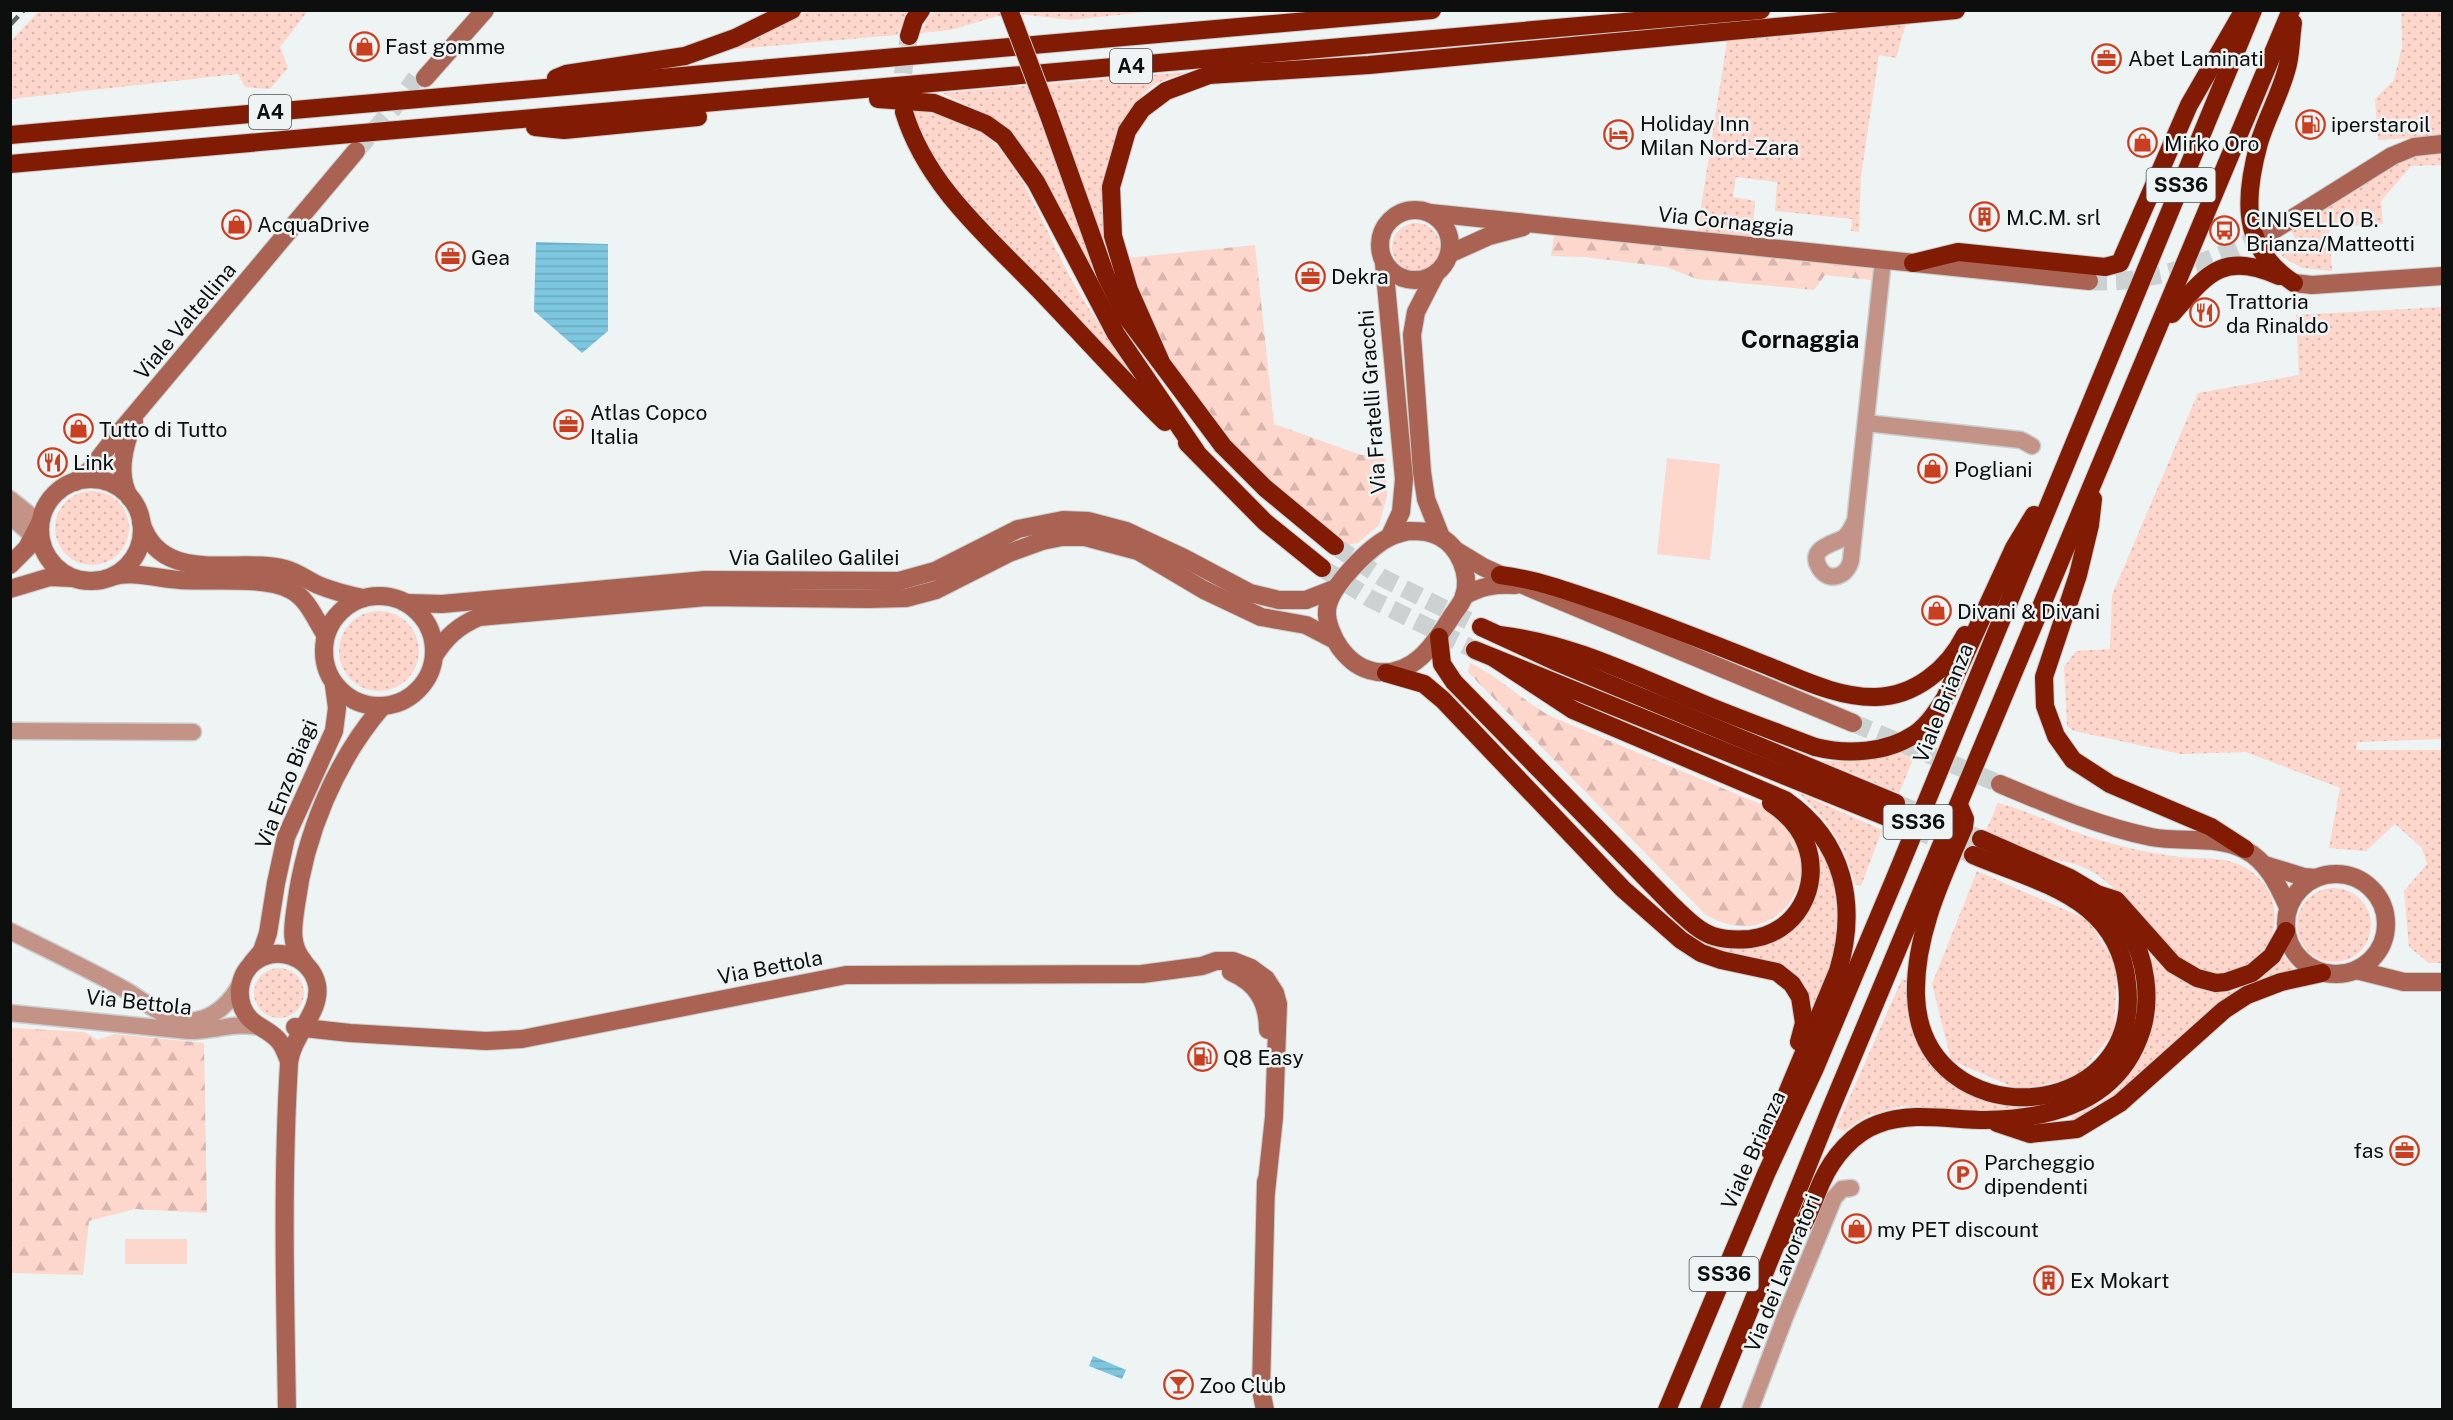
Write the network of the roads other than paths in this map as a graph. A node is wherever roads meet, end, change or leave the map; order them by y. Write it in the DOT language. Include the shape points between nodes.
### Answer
graph roads {
  1 [pos="471,10"];
  2 [pos="485,10"];
  3 [pos="792,10"];
  4 [pos="921,10"];
  5 [pos="1009,10"];
  6 [pos="1432,10"];
  7 [pos="1761,10"];
  8 [pos="1956,10"];
  9 [pos="2244,10"];
  10 [pos="2253,10"];
  11 [pos="2293,10"];
  12 [pos="909,36"];
  13 [pos="530,89"];
  14 [pos="904,112"];
  15 [pos="500,122"];
  16 [pos="10,135"];
  17 [pos="2442,144"];
  18 [pos="356,151"];
  19 [pos="10,164"];
  20 [pos="1430,213"];
  21 [pos="1534,224"];
  22 [pos="2269,233"];
  23 [pos="1449,254"];
  24 [pos="1883,260"];
  25 [pos="1384,263"];
  26 [pos="1913,263"];
  27 [pos="1436,273"];
  28 [pos="2442,276"];
  29 [pos="2089,281"];
  30 [pos="2294,283"];
  31 [pos="2159,330"];
  32 [pos="1160,360"];
  33 [pos="140,410"];
  34 [pos="1866,423"];
  35 [pos="2032,446"];
  36 [pos="1196,451"];
  37 [pos="2063,468"];
  38 [pos="2096,477"];
  39 [pos="75,482"];
  40 [pos="130,498"];
  41 [pos="10,499"];
  42 [pos="10,516"];
  43 [pos="41,518"];
  44 [pos="1855,521"];
  45 [pos="141,522"];
  46 [pos="1390,536"];
  47 [pos="1441,537"];
  48 [pos="38,540"];
  49 [pos="1335,546"];
  50 [pos="1455,550"];
  51 [pos="10,565"];
  52 [pos="1322,568"];
  53 [pos="1500,575"];
  54 [pos="106,578"];
  55 [pos="80,579"];
  56 [pos="1998,583"];
  57 [pos="1523,585"];
  58 [pos="10,589"];
  59 [pos="1334,589"];
  60 [pos="1464,596"];
  61 [pos="363,598"];
  62 [pos="407,603"];
  63 [pos="1481,627"];
  64 [pos="325,633"];
  65 [pos="1499,635"];
  66 [pos="1439,637"];
  67 [pos="1334,639"];
  68 [pos="1475,650"];
  69 [pos="434,656"];
  70 [pos="1494,658"];
  71 [pos="1386,673"];
  72 [pos="334,685"];
  73 [pos="381,708"];
  74 [pos="1853,723"];
  75 [pos="10,731"];
  76 [pos="193,732"];
  77 [pos="1745,784"];
  78 [pos="2000,784"];
  79 [pos="1959,805"];
  80 [pos="2245,849"];
  81 [pos="2265,865"];
  82 [pos="2316,878"];
  83 [pos="2097,894"];
  84 [pos="2288,907"];
  85 [pos="10,931"];
  86 [pos="2286,931"];
  87 [pos="2380,948"];
  88 [pos="304,962"];
  89 [pos="251,965"];
  90 [pos="2356,970"];
  91 [pos="2322,973"];
  92 [pos="241,982"];
  93 [pos="2404,982"];
  94 [pos="2442,982"];
  95 [pos="316,999"];
  96 [pos="10,1013"];
  97 [pos="302,1024"];
  98 [pos="263,1028"];
  99 [pos="350,1033"];
  100 [pos="289,1061"];
  101 [pos="1786,1094"];
  102 [pos="1987,1120"];
  103 [pos="1766,1174"];
  104 [pos="1851,1188"];
  105 [pos="1778,1241"];
  106 [pos="1681,1374"];
  107 [pos="1762,1383"];
  108 [pos="287,1410"];
  109 [pos="1265,1410"];
  110 [pos="1657,1410"];
  111 [pos="1667,1410"];
  112 [pos="1709,1410"];
  113 [pos="1750,1410"];
  114 [pos="1766,1410"];
  1 -- 2 [label="main road" via="420,78"];
  3 -- 13 [label="highway" via="735,38 685,56 566,74"];
  4 -- 12 [label="highway"];
  5 -- 32 [label="highway, bridge" via="1106,276 1126,316"];
  6 -- 13 [label="highway, A4"];
  7 -- 15 [label="highway, A4"];
  8 -- 32 [label="highway" via="1369,65 1209,75 1166,91 1142,109 1127,131 1111,187 1113,236 1129,290"];
  9 -- 26 [label="highway" via="2193,97 2120,263 2105,267 1958,252"];
  10 -- 37 [label="highway, Viale Brianza / SS36"];
  11 -- 30 [label="highway" via="2288,65 2259,143 2250,211 2252,233 2260,250 2276,270"];
  11 -- 31 [label="highway, SS36"];
  13 -- 16 [label="highway, A4"];
  14 -- 36 [label="highway" via="911,135 931,172 966,214"];
  15 -- 19 [label="highway, A4"];
  15 -- 36 [label="highway" via="564,130 878,99 934,103 986,124 1004,137 1036,182 1116,334"];
  17 -- 22 [label="main road" via="2414,147 2392,156"];
  18 -- 33 [label="main road, Viale Valtellina"];
  20 -- 21 [label="main road, Via Cornaggia"];
  20 -- 23 [label="main road" via="1447,231"];
  20 -- 25 [label="main road" via="1407,211 1387,223 1379,244"];
  21 -- 23 [label="main road, Via Cornaggia" via="1489,236"];
  21 -- 24 [label="main road, Via Cornaggia"];
  23 -- 27 [label="main road"];
  24 -- 26 [label="main road, Via Cornaggia"];
  24 -- 34 [label="street"];
  25 -- 27 [label="main road" via="1406,279 1422,280"];
  25 -- 46 [label="main road, Via Fratelli Gracchi" via="1404,479 1401,512"];
  26 -- 29 [label="main road, Via Cornaggia"];
  27 -- 47 [label="main road, Via Fratelli Gracchi" via="1416,312 1412,335 1422,472 1426,499"];
  28 -- 30 [label="main road"];
  30 -- 31 [label="highway" via="2248,266 2221,269 2189,292"];
  31 -- 38 [label="highway, SS36"];
  32 -- 49 [label="highway" via="1223,446 1265,488"];
  33 -- 39 [label="main road, Viale Valtellina" via="90,470"];
  33 -- 40 [label="main road, Viale Valtellina" via="129,433 124,460 124,483"];
  34 -- 35 [label="street" via="2021,440"];
  34 -- 44 [label="street"];
  36 -- 52 [label="highway" via="1265,522"];
  37 -- 56 [label="highway" via="2014,548"];
  37 -- 103 [label="highway, Viale Brianza / SS36" via="1895,879"];
  38 -- 79 [label="highway, SS36"];
  38 -- 80 [label="highway" via="2078,575 2044,677 2045,706 2056,736 2073,760 2110,784 2211,827"];
  39 -- 40 [label="main road" via="106,482"];
  39 -- 43 [label="main road" via="54,495"];
  40 -- 45 [label="main road"];
  41 -- 43 [label="street" via="30,515"];
  42 -- 48 [label="street"];
  43 -- 48 [label="main road"];
  45 -- 54 [label="main road" via="133,558 121,571"];
  45 -- 61 [label="main road" via="159,549 179,561 284,569 317,585"];
  46 -- 47 [label="main road" via="1416,531"];
  46 -- 59 [label="main road"];
  47 -- 50 [label="main road"];
  48 -- 51 [label="main road"];
  48 -- 55 [label="main road" via="54,565"];
  50 -- 53 [label="main road"];
  50 -- 60 [label="main road" via="1466,579"];
  53 -- 56 [label="highway" via="1530,579 1641,616 1825,688 1866,697 1897,694 1933,676 1960,644 1985,598"];
  53 -- 57 [label="main road"];
  54 -- 55 [label="main road"];
  54 -- 64 [label="main road" via="134,574 278,586 306,602"];
  55 -- 58 [label="main road" via="50,577"];
  56 -- 65 [label="highway" via="1945,698 1930,720 1900,741 1863,751 1834,752 1815,747 1575,650"];
  57 -- 60 [label="main road" via="1479,587"];
  57 -- 74 [label="main road"];
  59 -- 62 [label="main road, Via Galileo Galilei" via="1306,600 1279,600 1250,593 1126,531 1088,521 1063,520 1018,529 935,571 899,581 705,580 442,604"];
  59 -- 67 [label="main road" via="1327,610"];
  60 -- 66 [label="main road"];
  61 -- 62 [label="main road" via="383,596"];
  61 -- 64 [label="main road" via="347,605"];
  62 -- 69 [label="main road" via="427,623"];
  63 -- 65 [label="highway"];
  64 -- 72 [label="main road" via="322,651"];
  65 -- 70 [label="highway" via="1893,811"];
  66 -- 71 [label="main road" via="1422,658"];
  66 -- 77 [label="highway" via="1442,664 1454,682 1673,906 1712,936 1734,940 1777,932 1799,909 1811,884 1809,854 1798,828"];
  67 -- 69 [label="main road, Via Galileo Galilei" via="1306,625 1261,617 1204,590 1138,551 1084,537 1062,537 1009,553 936,590 906,598 707,597 479,617 446,638"];
  67 -- 71 [label="main road" via="1359,667"];
  68 -- 70 [label="highway"];
  69 -- 73 [label="main road" via="431,672 417,691 397,704"];
  70 -- 77 [label="highway" via="1573,710"];
  71 -- 101 [label="highway" via="1424,684 1443,700 1623,889 1681,940 1721,960 1777,972 1792,984 1800,997 1804,1023"];
  72 -- 73 [label="main road" via="363,705"];
  72 -- 89 [label="main road, Via Enzo Biagi" via="334,730 286,837 268,933 262,951"];
  73 -- 88 [label="main road, Via Enzo Biagi" via="357,738 310,838 293,928 295,950"];
  75 -- 76 [label="street"];
  77 -- 101 [label="highway" via="1785,800 1815,825 1837,862 1845,894 1847,932 1838,971"];
  78 -- 80 [label="main road" via="2114,829"];
  79 -- 83 [label="highway" via="1964,827 1922,940 1916,999 1924,1034 1941,1061 1973,1087 2001,1096 2030,1099 2076,1086 2102,1066 2119,1040 2129,995 2123,960 2111,934 2087,908 1977,847 2070,878"];
  79 -- 105 [label="highway, SS36"];
  80 -- 81 [label="main road"];
  81 -- 82 [label="main road"];
  81 -- 84 [label="main road"];
  82 -- 84 [label="main road" via="2299,890"];
  82 -- 87 [label="main road" via="2351,876 2373,891 2385,915"];
  83 -- 86 [label="highway" via="2116,900 2173,964 2197,978 2216,983 2240,980 2262,966"];
  83 -- 102 [label="highway" via="2129,932 2144,972 2145,1006 2138,1042 2118,1073 2079,1103 2063,1110"];
  84 -- 86 [label="main road"];
  85 -- 92 [label="street" via="172,1018 195,1020 212,1014 231,998"];
  86 -- 91 [label="main road" via="2298,957"];
  87 -- 90 [label="main road"];
  87 -- 93 [label="main road" via="2385,961"];
  88 -- 89 [label="main road" via="278,953 265,955"];
  88 -- 95 [label="main road" via="315,980"];
  89 -- 92 [label="main road"];
  90 -- 91 [label="main road" via="2346,974"];
  90 -- 93 [label="main road"];
  91 -- 102 [label="highway" via="2247,994 2120,1103 2077,1129 2030,1134"];
  92 -- 98 [label="main road" via="243,1008"];
  93 -- 94 [label="main road"];
  95 -- 97 [label="main road"];
  95 -- 99 [label="main road, Via Bettola" via="322,1016"];
  96 -- 98 [label="street, Via Bettola" via="189,1031 243,1024"];
  97 -- 98 [label="main road" via="280,1031"];
  97 -- 99 [label="main road, Via Bettola"];
  97 -- 100 [label="main road"];
  98 -- 100 [label="main road" via="280,1042"];
  99 -- 109 [label="main road, Via Bettola" via="522,1040 846,975 1142,974 1202,966 1246,978 1265,1005 1268,1018 1264,1118"];
  100 -- 108 [label="main road" via="284,1231"];
  101 -- 103 [label="highway" via="1775,1122"];
  102 -- 105 [label="highway" via="1909,1116 1877,1124 1857,1136 1833,1161 1803,1225"];
  103 -- 106 [label="highway, Viale Brianza / SS36"];
  104 -- 107 [label="street, Via dei Lavoratori" via="1842,1189 1834,1198"];
  105 -- 112 [label="highway, SS36"];
  106 -- 110 [label="highway"];
  106 -- 111 [label="highway, Viale Brianza / SS36"];
  107 -- 113 [label="street, Via dei Lavoratori"];
  107 -- 114 [label="street, Via dei Lavoratori" via="1761,1407"];
}
